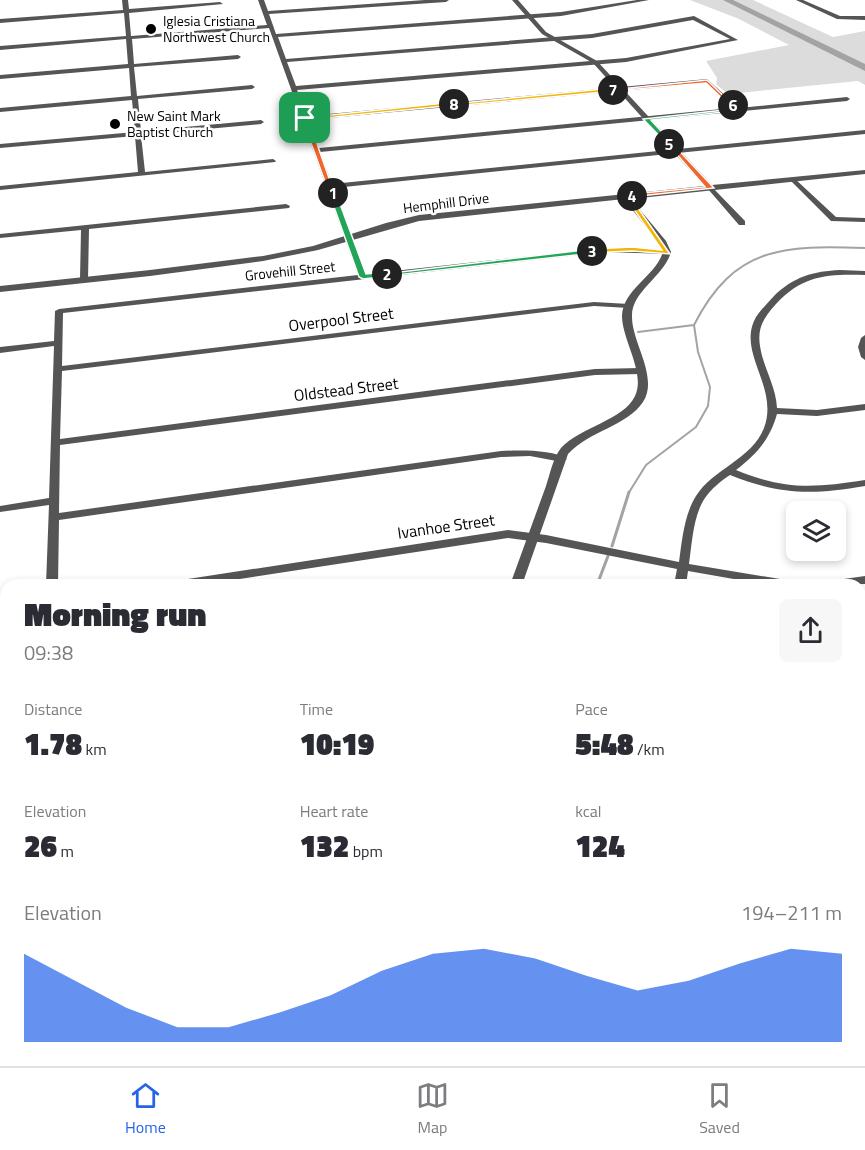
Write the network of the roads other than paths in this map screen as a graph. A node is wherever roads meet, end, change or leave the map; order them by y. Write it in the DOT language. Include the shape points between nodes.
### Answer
graph roads {
  1 [pos="124,0"];
  2 [pos="261,0"];
  3 [pos="446,0"];
  4 [pos="515,0"];
  5 [pos="646,0"];
  6 [pos="799,0"];
  7 [pos="219,4"];
  8 [pos="125,11"];
  9 [pos="266,14"];
  10 [pos="529,16"];
  11 [pos="865,18"];
  12 [pos="0,21"];
  13 [pos="271,26"];
  14 [pos="275,36"];
  15 [pos="128,37"];
  16 [pos="554,39"];
  17 [pos="0,48"];
  18 [pos="238,57"];
  19 [pos="284,61"];
  20 [pos="595,62"];
  21 [pos="130,66"];
  22 [pos="0,77"];
  23 [pos="252,87"];
  24 [pos="294,88"];
  25 [pos="620,89"];
  26 [pos="134,98"];
  27 [pos="847,99"];
  28 [pos="0,110"];
  29 [pos="738,110"];
  30 [pos="305,118"];
  31 [pos="646,119"];
  32 [pos="261,122"];
  33 [pos="865,132"];
  34 [pos="137,133"];
  35 [pos="0,146"];
  36 [pos="317,150"];
  37 [pos="676,151"];
  38 [pos="273,161"];
  39 [pos="865,172"];
  40 [pos="142,174"];
  41 [pos="792,179"];
  42 [pos="330,186"];
  43 [pos="0,188"];
  44 [pos="710,188"];
  45 [pos="626,197"];
  46 [pos="286,206"];
  47 [pos="865,220"];
  48 [pos="742,223"];
  49 [pos="85,227"];
  50 [pos="0,236"];
  51 [pos="350,240"];
  52 [pos="667,252"];
  53 [pos="865,273"];
  54 [pos="363,277"];
  55 [pos="84,279"];
  56 [pos="0,289"];
  57 [pos="628,306"];
  58 [pos="865,338"];
  59 [pos="58,343"];
  60 [pos="0,350"];
  61 [pos="865,357"];
  62 [pos="58,369"];
  63 [pos="640,371"];
  64 [pos="865,406"];
  65 [pos="774,411"];
  66 [pos="56,443"];
  67 [pos="562,459"];
  68 [pos="730,471"];
  69 [pos="865,483"];
  70 [pos="54,501"];
  71 [pos="0,509"];
  72 [pos="54,517"];
  73 [pos="535,537"];
  74 [pos="684,567"];
  75 [pos="52,579"];
  76 [pos="213,579"];
  77 [pos="518,579"];
  78 [pos="681,579"];
  79 [pos="756,579"];
  1 -- 8 [label="street"];
  2 -- 9 [label="street"];
  3 -- 9 [label="street"];
  4 -- 10 [label="street"];
  5 -- 10 [label="street"];
  6 -- 11 [label="street" via="839,18"];
  7 -- 8 [label="street"];
  8 -- 12 [label="street"];
  8 -- 15 [label="street"];
  9 -- 13 [label="street"];
  10 -- 14 [label="street"];
  10 -- 16 [label="street"];
  13 -- 14 [label="street"];
  13 -- 15 [label="street"];
  14 -- 19 [label="street"];
  15 -- 17 [label="street"];
  15 -- 21 [label="street"];
  16 -- 19 [label="street"];
  16 -- 20 [label="street"];
  16 -- 20 [label="street" via="601,35 694,18 735,40"];
  18 -- 21 [label="street"];
  19 -- 24 [label="street"];
  20 -- 24 [label="street"];
  20 -- 25 [label="street"];
  21 -- 22 [label="street"];
  21 -- 26 [label="street"];
  23 -- 26 [label="street"];
  24 -- 30 [label="street"];
  25 -- 29 [label="street" via="707,81"];
  25 -- 30 [label="street"];
  25 -- 31 [label="street"];
  26 -- 28 [label="street"];
  26 -- 34 [label="street"];
  27 -- 29 [label="street"];
  29 -- 31 [label="street"];
  30 -- 36 [label="street"];
  31 -- 36 [label="street"];
  31 -- 37 [label="street"];
  32 -- 34 [label="street"];
  33 -- 37 [label="street"];
  34 -- 35 [label="street"];
  34 -- 40 [label="street"];
  36 -- 42 [label="street"];
  37 -- 42 [label="street"];
  37 -- 44 [label="street"];
  38 -- 40 [label="street"];
  39 -- 41 [label="street, Hemphill Drive"];
  40 -- 43 [label="street"];
  41 -- 44 [label="street, Hemphill Drive"];
  41 -- 47 [label="street" via="834,219"];
  42 -- 51 [label="street"];
  44 -- 45 [label="street, Hemphill Drive"];
  44 -- 48 [label="street"];
  45 -- 51 [label="street, Hemphill Drive" via="409,220"];
  45 -- 52 [label="street"];
  46 -- 49 [label="street"];
  49 -- 50 [label="street"];
  49 -- 55 [label="street"];
  51 -- 54 [label="street"];
  51 -- 55 [label="street, Hemphill Drive" via="238,262"];
  52 -- 54 [label="street, Grovehill Street" via="605,250"];
  52 -- 57 [label="street" via="662,267 635,293"];
  53 -- 65 [label="street" via="822,273 797,280 757,324 757,351"];
  54 -- 59 [label="street, Grovehill Street" via="59,311"];
  55 -- 56 [label="street, Hemphill Drive"];
  57 -- 62 [label="street, Overpool Street" via="594,304"];
  57 -- 63 [label="street" via="628,327"];
  58 -- 61 [label="street"];
  59 -- 60 [label="street"];
  59 -- 62 [label="street"];
  62 -- 66 [label="street"];
  63 -- 66 [label="street, Oldstead Street" via="595,372"];
  63 -- 67 [label="street" via="644,388 639,399 626,411 579,437"];
  64 -- 65 [label="street" via="817,413"];
  65 -- 68 [label="street" via="764,438 750,456"];
  66 -- 70 [label="street"];
  67 -- 72 [label="street" via="530,453 501,454"];
  67 -- 73 [label="street"];
  68 -- 69 [label="street" via="793,491"];
  68 -- 74 [label="street" via="701,496 695,508"];
  70 -- 71 [label="street"];
  70 -- 72 [label="street"];
  72 -- 75 [label="street"];
  73 -- 74 [label="street, Ivanhoe Street"];
  73 -- 76 [label="street, Ivanhoe Street" via="494,535"];
  73 -- 77 [label="street"];
  74 -- 78 [label="street"];
  74 -- 79 [label="street, Ivanhoe Street"];
}
